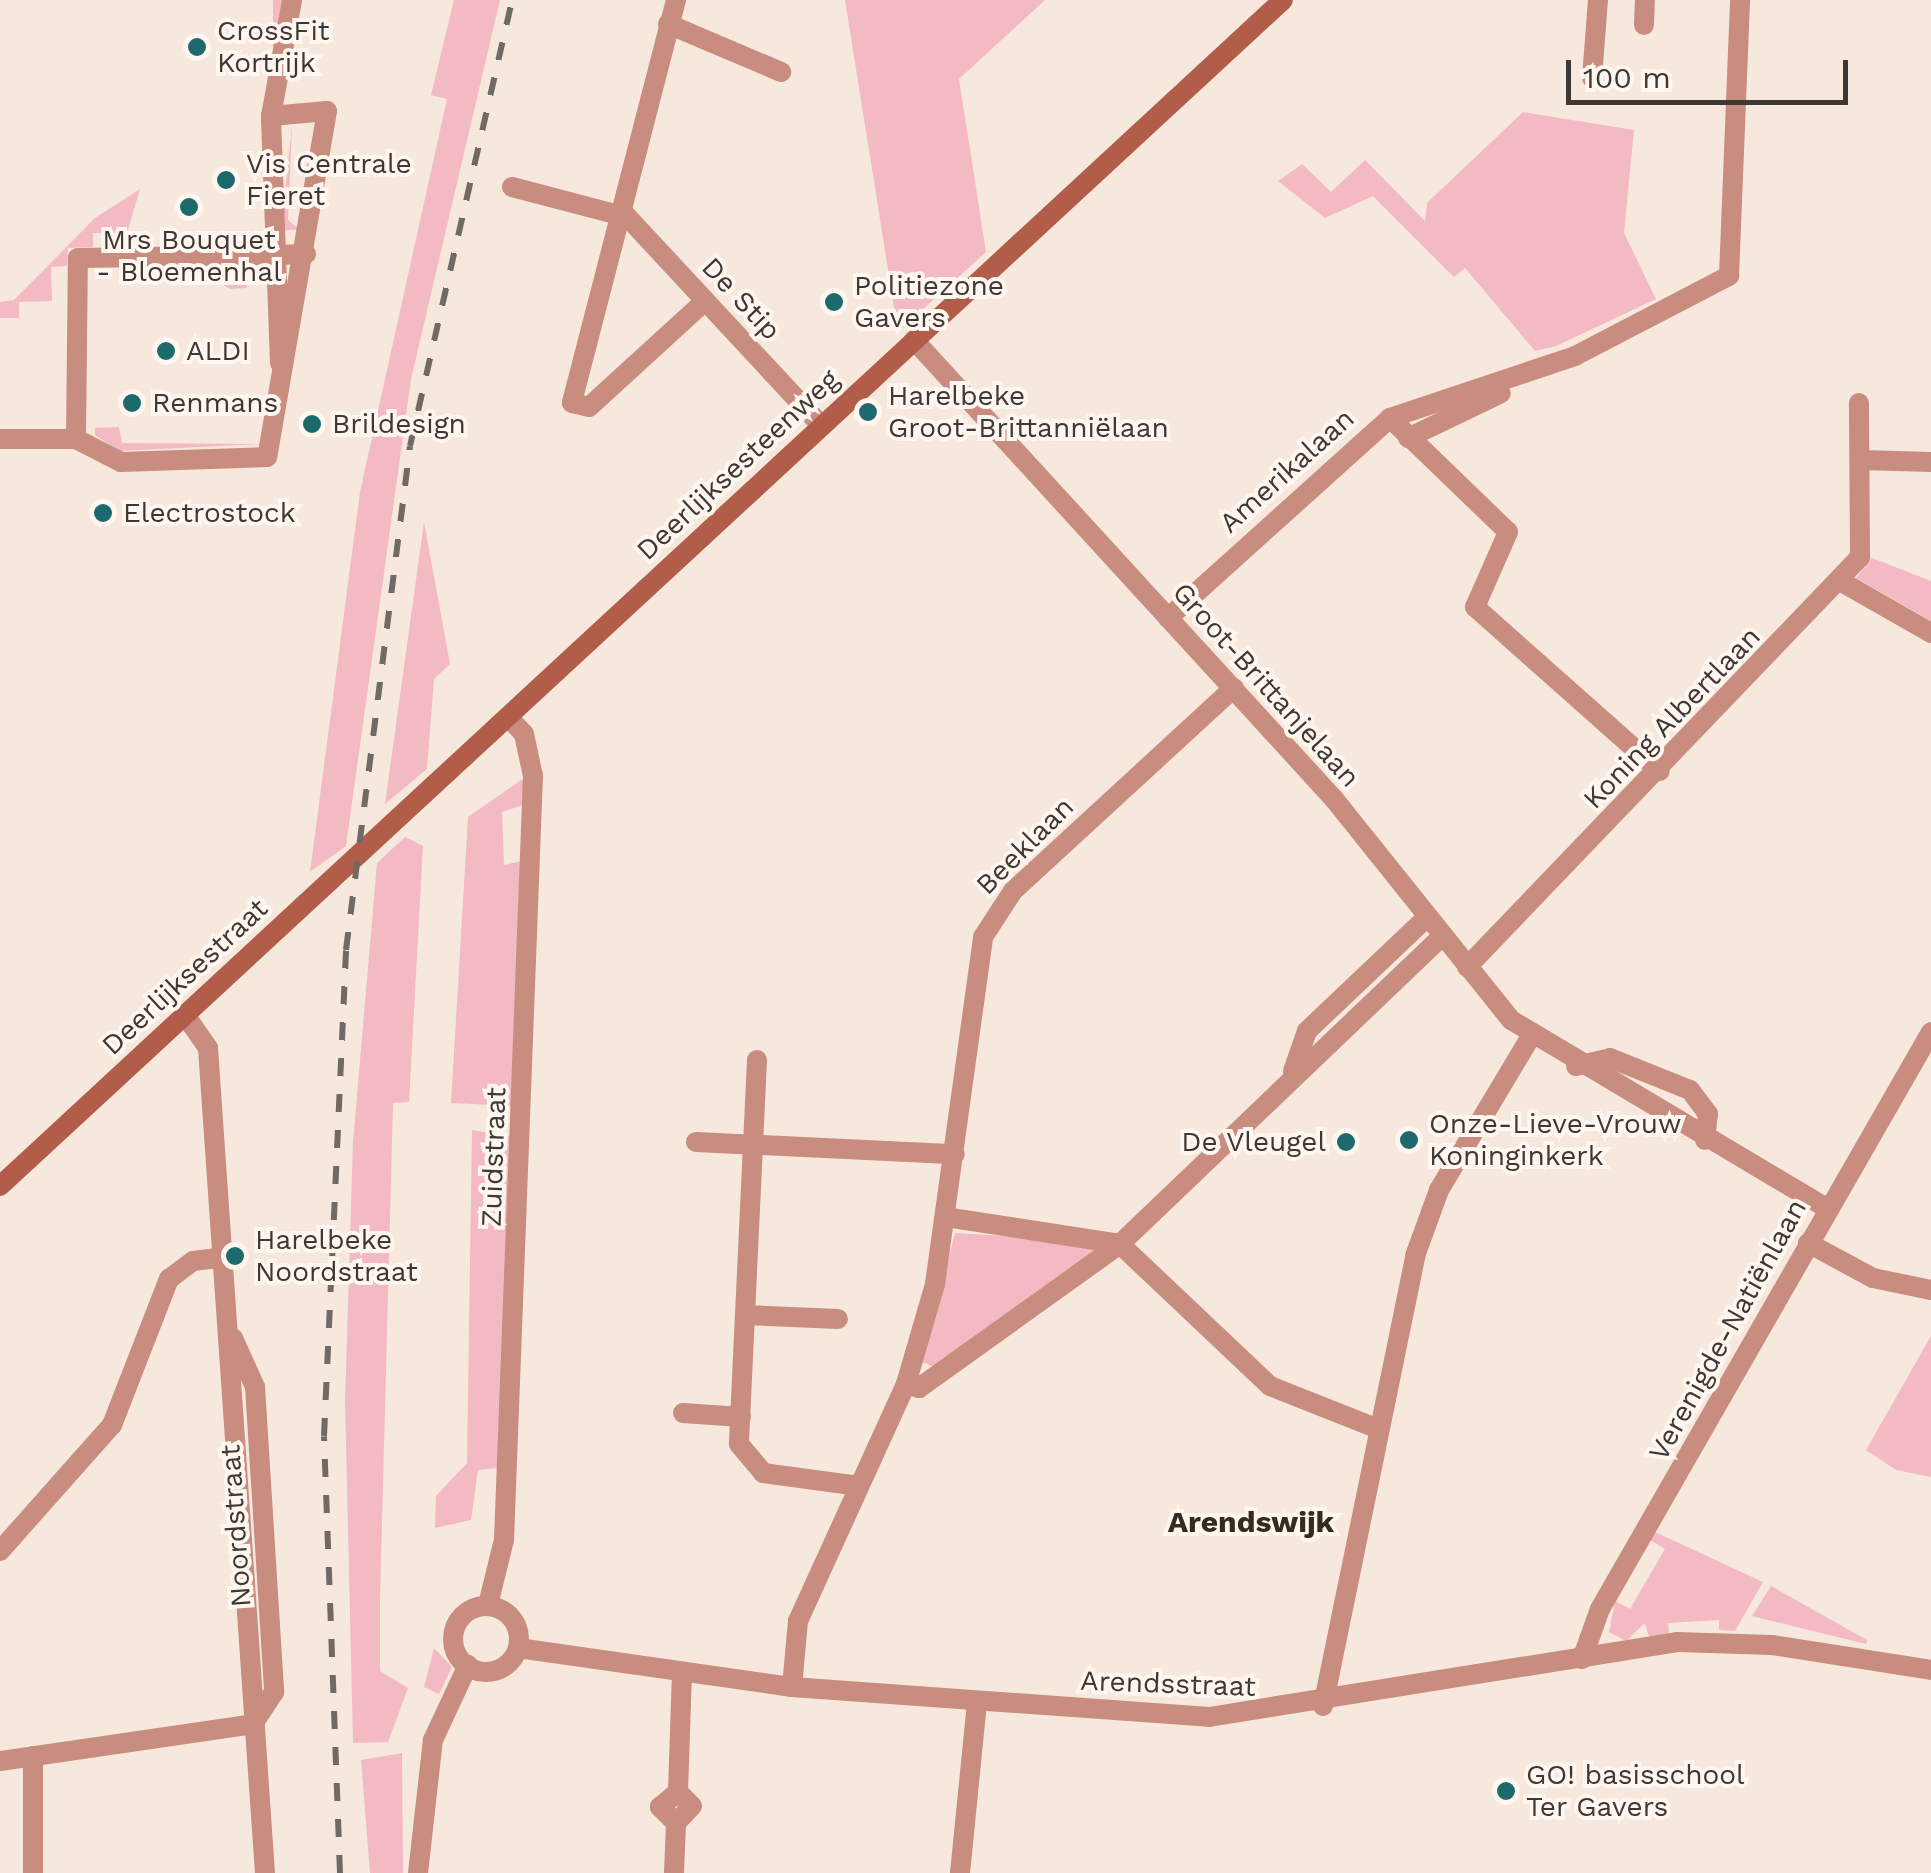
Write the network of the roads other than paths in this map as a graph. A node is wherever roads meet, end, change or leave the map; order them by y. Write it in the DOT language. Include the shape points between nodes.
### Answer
graph roads {
  1 [pos="292,0"];
  2 [pos="676,0"];
  3 [pos="1283,0"];
  4 [pos="1598,0"];
  5 [pos="1646,0"];
  6 [pos="1740,0"];
  7 [pos="668,24"];
  8 [pos="1644,25"];
  9 [pos="781,72"];
  10 [pos="1592,78"];
  11 [pos="271,116"];
  12 [pos="512,187"];
  13 [pos="620,213"];
  14 [pos="306,254"];
  15 [pos="276,255"];
  16 [pos="705,301"];
  17 [pos="914,340"];
  18 [pos="1574,356"];
  19 [pos="281,393"];
  20 [pos="1859,403"];
  21 [pos="1390,418"];
  22 [pos="822,425"];
  23 [pos="1408,438"];
  24 [pos="0,439"];
  25 [pos="76,439"];
  26 [pos="1861,460"];
  27 [pos="1931,462"];
  28 [pos="1840,581"];
  29 [pos="1168,618"];
  30 [pos="1931,633"];
  31 [pos="1234,688"];
  32 [pos="508,717"];
  33 [pos="1660,772"];
  34 [pos="409,808"];
  35 [pos="1427,917"];
  36 [pos="1442,936"];
  37 [pos="1468,967"];
  38 [pos="185,1014"];
  39 [pos="1931,1034"];
  40 [pos="1530,1038"];
  41 [pos="757,1060"];
  42 [pos="1576,1066"];
  43 [pos="1294,1071"];
  44 [pos="1705,1140"];
  45 [pos="696,1142"];
  46 [pos="754,1145"];
  47 [pos="956,1154"];
  48 [pos="0,1186"];
  49 [pos="1828,1209"];
  50 [pos="946,1217"];
  51 [pos="1808,1243"];
  52 [pos="1120,1244"];
  53 [pos="226,1257"];
  54 [pos="1931,1290"];
  55 [pos="747,1315"];
  56 [pos="838,1319"];
  57 [pos="906,1384"];
  58 [pos="684,1413"];
  59 [pos="740,1417"];
  60 [pos="1376,1428"];
  61 [pos="858,1486"];
  62 [pos="0,1551"];
  63 [pos="488,1605"];
  64 [pos="518,1648"];
  65 [pos="1582,1660"];
  66 [pos="468,1666"];
  67 [pos="1931,1670"];
  68 [pos="682,1674"];
  69 [pos="792,1686"];
  70 [pos="977,1703"];
  71 [pos="1323,1706"];
  72 [pos="253,1724"];
  73 [pos="34,1756"];
  74 [pos="0,1761"];
  75 [pos="33,1873"];
  76 [pos="265,1873"];
  77 [pos="418,1873"];
  78 [pos="674,1873"];
  79 [pos="960,1873"];
  1 -- 11 [label="street"];
  2 -- 7 [label="street"];
  3 -- 17 [label="main road, Deerlijksesteenweg"];
  4 -- 10 [label="street"];
  5 -- 8 [label="street"];
  6 -- 18 [label="street, Amerikalaan" via="1729,276"];
  7 -- 9 [label="street"];
  7 -- 13 [label="street"];
  11 -- 14 [label="street" via="327,111"];
  11 -- 15 [label="street"];
  12 -- 13 [label="street"];
  13 -- 16 [label="street, De Stip"];
  13 -- 16 [label="street" via="572,403 589,407"];
  14 -- 15 [label="street"];
  14 -- 19 [label="street"];
  15 -- 19 [label="street"];
  15 -- 25 [label="street" via="78,258"];
  16 -- 22 [label="street, De Stip"];
  17 -- 22 [label="main road, Deerlijksesteenweg"];
  17 -- 29 [label="street, Groot-Brittanjelaan"];
  18 -- 21 [label="street, Amerikalaan"];
  18 -- 23 [label="street, Amerikalaan"];
  19 -- 25 [label="street" via="267,458 120,462"];
  20 -- 26 [label="street, Koning Albertlaan"];
  21 -- 23 [label="street"];
  21 -- 29 [label="street, Amerikalaan"];
  22 -- 32 [label="main road, Deerlijksesteenweg"];
  23 -- 33 [label="street" via="1508,532 1475,607"];
  24 -- 25 [label="street"];
  26 -- 27 [label="street"];
  26 -- 28 [label="street, Koning Albertlaan" via="1860,557"];
  28 -- 30 [label="street"];
  28 -- 33 [label="street, Koning Albertlaan"];
  29 -- 31 [label="street, Groot-Brittanjelaan"];
  31 -- 35 [label="street, Groot-Brittanjelaan"];
  31 -- 47 [label="street, Beeklaan" via="996,912 976,977"];
  32 -- 34 [label="main road, Deerlijksesteenweg"];
  32 -- 63 [label="street, Zuidstraat" via="524,734 534,776 504,1540"];
  33 -- 37 [label="street, Koning Albertlaan"];
  34 -- 38 [label="main road, Deerlijksestraat"];
  35 -- 36 [label="street, Groot-Brittanjelaan"];
  35 -- 43 [label="street" via="1308,1031"];
  36 -- 37 [label="street, Groot-Brittanjelaan"];
  36 -- 43 [label="street" via="1331,1047"];
  37 -- 40 [label="street, Groot-Brittanjelaan"];
  38 -- 48 [label="main road, Deerlijksestraat"];
  38 -- 53 [label="street, Noordstraat" via="208,1048"];
  39 -- 49 [label="street, Verenigde-Natiënlaan"];
  40 -- 42 [label="street, Groot-Brittanjelaan"];
  40 -- 60 [label="street" via="1438,1190"];
  41 -- 46 [label="street"];
  42 -- 44 [label="street, Groot-Brittanjelaan"];
  42 -- 44 [label="street" via="1610,1058 1690,1090 1708,1114"];
  43 -- 52 [label="street"];
  44 -- 49 [label="street, Groot-Brittanjelaan"];
  45 -- 46 [label="street"];
  46 -- 47 [label="street"];
  46 -- 55 [label="street"];
  47 -- 50 [label="street, Beeklaan"];
  49 -- 51 [label="street, Verenigde-Natiënlaan"];
  50 -- 52 [label="street"];
  50 -- 57 [label="street, Beeklaan"];
  51 -- 54 [label="street" via="1873,1278"];
  51 -- 65 [label="street, Verenigde-Natiënlaan" via="1600,1609"];
  52 -- 57 [label="street" via="919,1388"];
  52 -- 60 [label="street" via="1270,1386"];
  53 -- 62 [label="street" via="192,1261 169,1278 112,1425"];
  53 -- 72 [label="street, Noordstraat" via="228,1324 254,1387 274,1692"];
  55 -- 56 [label="street"];
  55 -- 59 [label="street"];
  57 -- 61 [label="street, Beeklaan"];
  58 -- 59 [label="street"];
  59 -- 61 [label="street" via="746,1462 763,1474"];
  60 -- 71 [label="street"];
  61 -- 69 [label="street, Beeklaan" via="798,1621"];
  63 -- 64 [label="street" via="512,1618"];
  63 -- 66 [label="street" via="456,1625 454,1644"];
  64 -- 66 [label="street" via="497,1670"];
  64 -- 68 [label="street, Arendsstraat"];
  65 -- 67 [label="street, Arendsstraat" via="1733,1641"];
  65 -- 71 [label="street, Arendsstraat"];
  66 -- 77 [label="street" via="434,1740"];
  68 -- 69 [label="street, Arendsstraat"];
  68 -- 78 [label="street" via="678,1792 692,1806 676,1823"];
  69 -- 70 [label="street, Arendsstraat"];
  70 -- 71 [label="street, Arendsstraat" via="1209,1718"];
  70 -- 79 [label="street"];
  72 -- 73 [label="street"];
  72 -- 76 [label="street, Noordstraat"];
  73 -- 74 [label="street"];
  73 -- 75 [label="street"];
}
